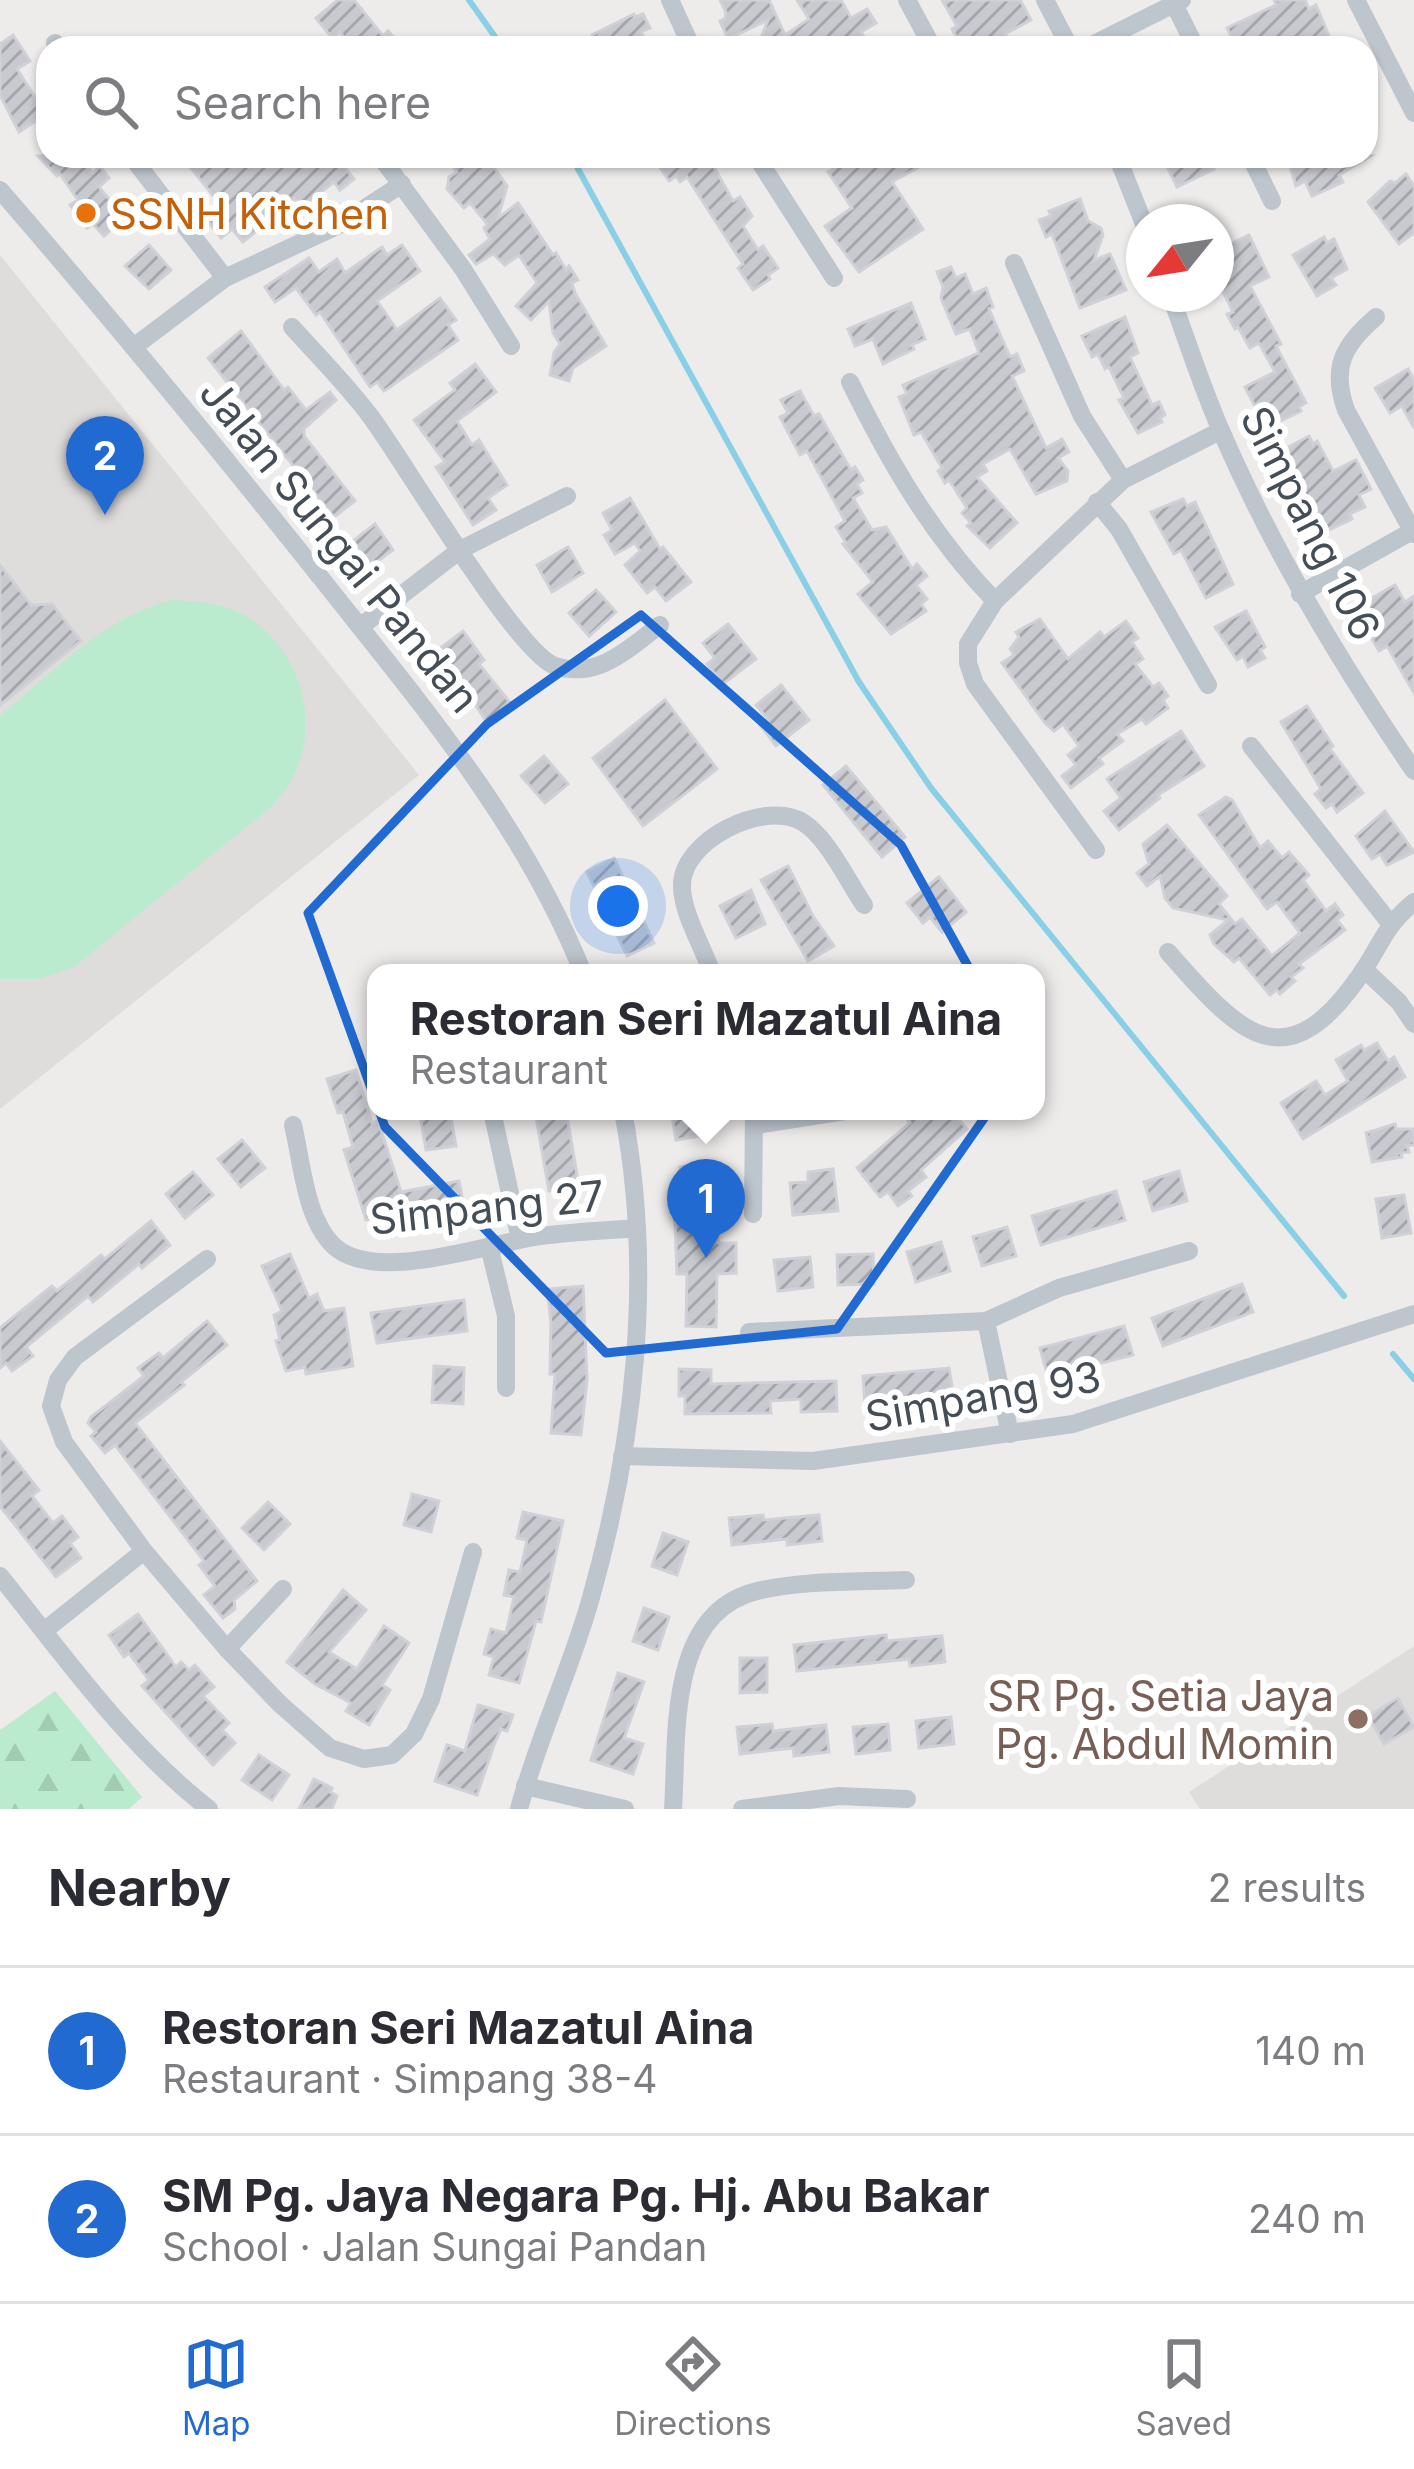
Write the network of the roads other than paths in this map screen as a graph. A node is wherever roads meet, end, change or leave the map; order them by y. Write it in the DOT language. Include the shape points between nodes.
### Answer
graph roads {
  1 [pos="670,0"];
  2 [pos="907,0"];
  3 [pos="1045,0"];
  4 [pos="1356,0"];
  5 [pos="1176,1"];
  6 [pos="686,36"];
  7 [pos="927,36"];
  8 [pos="1064,36"];
  9 [pos="1109,36"];
  10 [pos="1191,36"];
  11 [pos="1374,36"];
  12 [pos="1378,43"];
  13 [pos="1414,113"];
  14 [pos="140,168"];
  15 [pos="389,168"];
  16 [pos="764,168"];
  17 [pos="1122,168"];
  18 [pos="1256,168"];
  19 [pos="402,184"];
  20 [pos="0,190"];
  21 [pos="1272,201"];
  22 [pos="1136,204"];
  23 [pos="1014,263"];
  24 [pos="225,278"];
  25 [pos="834,278"];
  26 [pos="1177,312"];
  27 [pos="1376,317"];
  28 [pos="292,327"];
  29 [pos="135,346"];
  30 [pos="511,346"];
  31 [pos="850,382"];
  32 [pos="1220,431"];
  33 [pos="1123,480"];
  34 [pos="567,496"];
  35 [pos="1097,502"];
  36 [pos="1413,532"];
  37 [pos="460,550"];
  38 [pos="1300,594"];
  39 [pos="995,601"];
  40 [pos="660,625"];
  41 [pos="360,627"];
  42 [pos="1208,685"];
  43 [pos="1251,746"];
  44 [pos="1414,771"];
  45 [pos="1096,850"];
  46 [pos="1414,902"];
  47 [pos="864,905"];
  48 [pos="1389,922"];
  49 [pos="1168,952"];
  50 [pos="579,964"];
  51 [pos="709,964"];
  52 [pos="1364,969"];
  53 [pos="1414,1024"];
  54 [pos="494,1120"];
  55 [pos="624,1120"];
  56 [pos="755,1120"];
  57 [pos="293,1125"];
  58 [pos="753,1214"];
  59 [pos="637,1228"];
  60 [pos="520,1240"];
  61 [pos="489,1246"];
  62 [pos="1189,1251"];
  63 [pos="207,1259"];
  64 [pos="1414,1315"];
  65 [pos="986,1321"];
  66 [pos="749,1332"];
  67 [pos="506,1388"];
  68 [pos="1010,1434"];
  69 [pos="622,1456"];
  70 [pos="144,1551"];
  71 [pos="473,1552"];
  72 [pos="0,1576"];
  73 [pos="906,1580"];
  74 [pos="284,1589"];
  75 [pos="44,1631"];
  76 [pos="227,1649"];
  77 [pos="525,1786"];
  78 [pos="907,1799"];
  79 [pos="209,1809"];
  80 [pos="518,1809"];
  81 [pos="625,1809"];
  82 [pos="673,1809"];
  83 [pos="742,1809"];
  1 -- 6 [label="street"];
  2 -- 7 [label="street"];
  3 -- 8 [label="street"];
  4 -- 11 [label="street"];
  5 -- 9 [label="street"];
  5 -- 10 [label="street"];
  12 -- 13 [label="street"];
  14 -- 24 [label="street"];
  15 -- 19 [label="street"];
  16 -- 25 [label="street"];
  17 -- 22 [label="street"];
  18 -- 21 [label="street"];
  19 -- 24 [label="street" via="339,225"];
  19 -- 30 [label="street"];
  20 -- 29 [label="street, Jalan Sungai Pandan"];
  23 -- 33 [label="street" via="1082,416"];
  24 -- 29 [label="street"];
  26 -- 32 [label="street, Simpang 106"];
  27 -- 36 [label="street" via="1347,344 1340,388"];
  28 -- 37 [label="street" via="368,413"];
  29 -- 41 [label="street, Jalan Sungai Pandan"];
  31 -- 39 [label="street" via="919,508"];
  32 -- 33 [label="street"];
  32 -- 38 [label="street, Simpang 106"];
  33 -- 35 [label="street"];
  34 -- 37 [label="street"];
  35 -- 39 [label="street"];
  35 -- 42 [label="street"];
  36 -- 38 [label="street"];
  37 -- 40 [label="street" via="554,665 611,662"];
  37 -- 41 [label="street"];
  38 -- 44 [label="street, Simpang 106"];
  39 -- 45 [label="street" via="968,644 970,674"];
  41 -- 50 [label="street, Jalan Sungai Pandan" via="492,799"];
  43 -- 48 [label="street"];
  46 -- 48 [label="street"];
  47 -- 51 [label="street" via="802,822 766,815 732,827 692,856 682,878"];
  48 -- 52 [label="street"];
  49 -- 52 [label="street" via="1222,1014 1270,1037 1321,1019"];
  52 -- 53 [label="street"];
  54 -- 60 [label="street"];
  55 -- 59 [label="street"];
  56 -- 58 [label="street"];
  57 -- 61 [label="street, Simpang 27" via="314,1210 336,1249 388,1263"];
  59 -- 60 [label="street, Simpang 27"];
  59 -- 69 [label="street"];
  60 -- 61 [label="street, Simpang 27"];
  61 -- 67 [label="street" via="506,1316"];
  62 -- 65 [label="street" via="1059,1288"];
  63 -- 70 [label="street" via="75,1357 53,1393 64,1442"];
  64 -- 68 [label="street, Simpang 93" via="1072,1424"];
  65 -- 66 [label="street"];
  65 -- 68 [label="street"];
  68 -- 69 [label="street, Simpang 93" via="813,1461"];
  69 -- 77 [label="street" via="589,1603"];
  70 -- 75 [label="street"];
  70 -- 76 [label="street"];
  71 -- 76 [label="street" via="431,1700 392,1755 364,1759 330,1748"];
  72 -- 75 [label="street"];
  73 -- 82 [label="street" via="752,1592 710,1619 683,1682"];
  74 -- 76 [label="street"];
  75 -- 79 [label="street" via="149,1756"];
  77 -- 80 [label="street"];
  77 -- 81 [label="street"];
  78 -- 83 [label="street" via="839,1796"];
}
